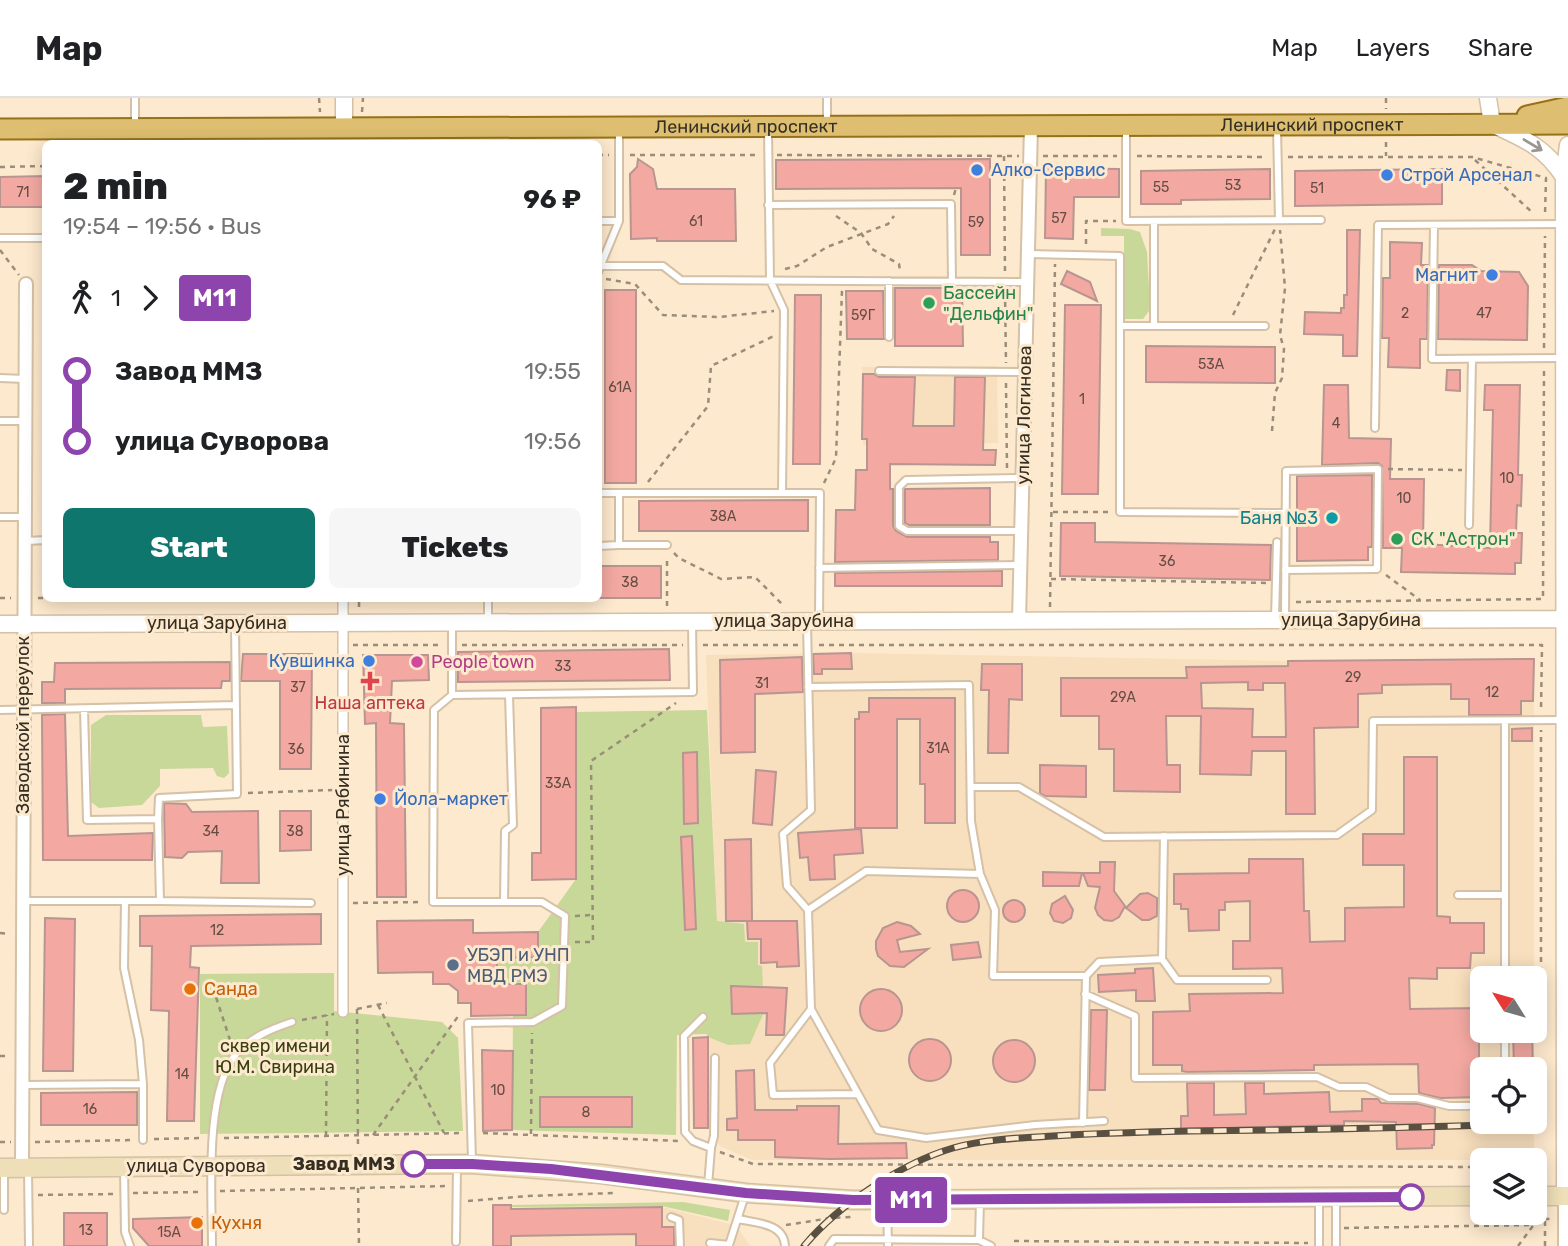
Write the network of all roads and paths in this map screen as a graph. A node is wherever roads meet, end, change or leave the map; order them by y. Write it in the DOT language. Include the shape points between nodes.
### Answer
graph roads {
  1 [pos="135,98"];
  2 [pos="319,98"];
  3 [pos="344,98"];
  4 [pos="362,98"];
  5 [pos="827,98"];
  6 [pos="1386,98"];
  7 [pos="1488,98"];
  8 [pos="1568,107"];
  9 [pos="1386,110"];
  10 [pos="320,114"];
  11 [pos="362,116"];
  12 [pos="1492,124"];
  13 [pos="1568,124"];
  14 [pos="1277,125"];
  15 [pos="1031,126"];
  16 [pos="1126,126"];
  17 [pos="768,127"];
  18 [pos="827,127"];
  19 [pos="619,128"];
  20 [pos="135,129"];
  21 [pos="344,129"];
  22 [pos="0,130"];
  23 [pos="1386,138"];
  24 [pos="1568,145"];
  25 [pos="1004,156"];
  26 [pos="1386,157"];
  27 [pos="42,166"];
  28 [pos="0,167"];
  29 [pos="1564,177"];
  30 [pos="768,205"];
  31 [pos="813,205"];
  32 [pos="901,205"];
  33 [pos="1279,220"];
  34 [pos="1321,220"];
  35 [pos="602,221"];
  36 [pos="619,221"];
  37 [pos="1126,221"];
  38 [pos="1154,221"];
  39 [pos="1545,224"];
  40 [pos="1564,224"];
  41 [pos="1434,225"];
  42 [pos="861,233"];
  43 [pos="42,238"];
  44 [pos="0,239"];
  45 [pos="0,250"];
  46 [pos="1028,254"];
  47 [pos="1055,254"];
  48 [pos="1566,254"];
  49 [pos="1086,255"];
  50 [pos="602,264"];
  51 [pos="602,269"];
  52 [pos="602,279"];
  53 [pos="770,280"];
  54 [pos="842,281"];
  55 [pos="889,281"];
  56 [pos="901,281"];
  57 [pos="952,281"];
  58 [pos="1005,282"];
  59 [pos="1027,282"];
  60 [pos="26,284"];
  61 [pos="784,310"];
  62 [pos="963,317"];
  63 [pos="1005,317"];
  64 [pos="1120,326"];
  65 [pos="1154,326"];
  66 [pos="1227,326"];
  67 [pos="1265,326"];
  68 [pos="783,332"];
  69 [pos="889,337"];
  70 [pos="1544,358"];
  71 [pos="1564,358"];
  72 [pos="1472,359"];
  73 [pos="879,371"];
  74 [pos="1006,372"];
  75 [pos="1025,372"];
  76 [pos="0,378"];
  77 [pos="25,379"];
  78 [pos="0,421"];
  79 [pos="25,421"];
  80 [pos="1375,428"];
  81 [pos="1272,431"];
  82 [pos="1378,470"];
  83 [pos="1470,470"];
  84 [pos="1023,478"];
  85 [pos="1007,479"];
  86 [pos="602,493"];
  87 [pos="619,493"];
  88 [pos="639,493"];
  89 [pos="782,493"];
  90 [pos="820,493"];
  91 [pos="1051,512"];
  92 [pos="1119,512"];
  93 [pos="1286,513"];
  94 [pos="0,517"];
  95 [pos="24,517"];
  96 [pos="1469,526"];
  97 [pos="1021,531"];
  98 [pos="42,540"];
  99 [pos="24,541"];
  100 [pos="1277,542"];
  101 [pos="619,545"];
  102 [pos="667,545"];
  103 [pos="602,546"];
  104 [pos="1020,565"];
  105 [pos="819,568"];
  106 [pos="1377,569"];
  107 [pos="1285,570"];
  108 [pos="1051,579"];
  109 [pos="1275,583"];
  110 [pos="1421,600"];
  111 [pos="343,602"];
  112 [pos="359,602"];
  113 [pos="488,602"];
  114 [pos="1285,602"];
  115 [pos="783,605"];
  116 [pos="667,606"];
  117 [pos="359,607"];
  118 [pos="1566,619"];
  119 [pos="1280,620"];
  120 [pos="1019,621"];
  121 [pos="1050,621"];
  122 [pos="452,622"];
  123 [pos="488,622"];
  124 [pos="691,622"];
  125 [pos="813,622"];
  126 [pos="235,623"];
  127 [pos="343,623"];
  128 [pos="0,624"];
  129 [pos="23,624"];
  130 [pos="343,645"];
  131 [pos="452,645"];
  132 [pos="692,645"];
  133 [pos="807,645"];
  134 [pos="808,687"];
  135 [pos="693,692"];
  136 [pos="452,695"];
  137 [pos="509,695"];
  138 [pos="236,705"];
  139 [pos="84,709"];
  140 [pos="0,710"];
  141 [pos="23,710"];
  142 [pos="1505,720"];
  143 [pos="1541,720"];
  144 [pos="1565,720"];
  145 [pos="971,787"];
  146 [pos="343,790"];
  147 [pos="237,794"];
  148 [pos="158,819"];
  149 [pos="1164,836"];
  150 [pos="980,874"];
  151 [pos="1458,895"];
  152 [pos="1505,895"];
  153 [pos="23,901"];
  154 [pos="125,901"];
  155 [pos="160,901"];
  156 [pos="504,901"];
  157 [pos="433,902"];
  158 [pos="311,903"];
  159 [pos="343,903"];
  160 [pos="808,910"];
  161 [pos="592,915"];
  162 [pos="565,916"];
  163 [pos="564,943"];
  164 [pos="1162,959"];
  165 [pos="1505,966"];
  166 [pos="1541,966"];
  167 [pos="1086,976"];
  168 [pos="1267,980"];
  169 [pos="213,988"];
  170 [pos="1085,994"];
  171 [pos="1567,999"];
  172 [pos="379,1005"];
  173 [pos="357,1009"];
  174 [pos="811,1009"];
  175 [pos="343,1012"];
  176 [pos="327,1015"];
  177 [pos="459,1015"];
  178 [pos="704,1017"];
  179 [pos="292,1022"];
  180 [pos="533,1022"];
  181 [pos="235,1056"];
  182 [pos="715,1058"];
  183 [pos="414,1077"];
  184 [pos="143,1084"];
  185 [pos="22,1085"];
  186 [pos="858,1094"];
  187 [pos="1470,1106"];
  188 [pos="1104,1121"];
  189 [pos="1083,1123"];
  190 [pos="471,1133"];
  191 [pos="444,1134"];
  192 [pos="358,1135"];
  193 [pos="373,1135"];
  194 [pos="531,1135"];
  195 [pos="326,1136"];
  196 [pos="211,1138"];
  197 [pos="143,1140"];
  198 [pos="693,1141"];
  199 [pos="22,1142"];
  200 [pos="711,1148"];
  201 [pos="358,1149"];
  202 [pos="465,1164"];
  203 [pos="124,1166"];
  204 [pos="212,1166"];
  205 [pos="25,1167"];
  206 [pos="1470,1167"];
  207 [pos="2,1168"];
  208 [pos="457,1186"];
  209 [pos="358,1188"];
  210 [pos="708,1188"];
  211 [pos="1547,1191"];
  212 [pos="212,1192"];
  213 [pos="620,1193"];
  214 [pos="746,1193"];
  215 [pos="125,1194"];
  216 [pos="28,1196"];
  217 [pos="1470,1196"];
  218 [pos="1567,1196"];
  219 [pos="1328,1197"];
  220 [pos="980,1199"];
  221 [pos="887,1200"];
  222 [pos="4,1210"];
  223 [pos="671,1217"];
  224 [pos="738,1219"];
  225 [pos="1484,1225"];
  226 [pos="1533,1225"];
  227 [pos="1545,1225"];
  228 [pos="1336,1228"];
  229 [pos="979,1240"];
  230 [pos="1014,1241"];
  231 [pos="456,1242"];
  232 [pos="710,1243"];
  233 [pos="888,1243"];
  234 [pos="1319,1244"];
  235 [pos="29,1246"];
  236 [pos="130,1246"];
  237 [pos="212,1246"];
  238 [pos="359,1246"];
  239 [pos="680,1246"];
  240 [pos="785,1246"];
  241 [pos="829,1246"];
  242 [pos="991,1246"];
  243 [pos="1336,1246"];
  244 [pos="1518,1246"];
  245 [pos="1545,1246"];
  246 [pos="1566,1246"];
  1 -- 20 [label="lane"];
  2 -- 10 [label="path"];
  3 -- 21 [label="street"];
  4 -- 11 [label="path"];
  5 -- 18 [label="lane"];
  6 -- 9 [label="path"];
  7 -- 12 [label="street"];
  8 -- 12 [label="main road, Ленинский проспект"];
  12 -- 13 [label="main road, Ленинский проспект"];
  12 -- 14 [label="main road, Ленинский проспект"];
  12 -- 29 [label="street, one-way" via="1535,144"];
  14 -- 16 [label="main road, Ленинский проспект"];
  14 -- 33 [label="lane"];
  15 -- 16 [label="main road, Ленинский проспект"];
  15 -- 18 [label="main road, Ленинский проспект"];
  15 -- 46 [label="street, улица Логинова"];
  16 -- 37 [label="lane"];
  17 -- 18 [label="main road, Ленинский проспект"];
  17 -- 19 [label="main road, Ленинский проспект"];
  17 -- 30 [label="lane"];
  19 -- 21 [label="main road, Ленинский проспект"];
  19 -- 36 [label="lane"];
  20 -- 21 [label="main road, Ленинский проспект" via="158,133"];
  20 -- 22 [label="main road, Ленинский проспект"];
  23 -- 26 [label="path"];
  24 -- 29 [label="street"];
  25 -- 58 [label="path"];
  27 -- 28 [label="path"];
  29 -- 40 [label="street"];
  30 -- 31 [label="lane"];
  30 -- 53 [label="lane"];
  31 -- 32 [label="lane"];
  31 -- 42 [label="path"];
  32 -- 42 [label="path" via="888,224"];
  32 -- 57 [label="lane" via="951,204"];
  33 -- 34 [label="lane"];
  33 -- 38 [label="lane"];
  33 -- 66 [label="path"];
  33 -- 81 [label="path" via="1284,349"];
  35 -- 36 [label="lane"];
  36 -- 50 [label="lane"];
  37 -- 38 [label="lane"];
  37 -- 49 [label="path" via="1086,221"];
  38 -- 65 [label="lane"];
  39 -- 39 [label="path" via="1509,191 1472,157 1546,178"];
  39 -- 40 [label="lane"];
  39 -- 41 [label="lane"];
  39 -- 70 [label="path"];
  40 -- 48 [label="street"];
  41 -- 72 [label="lane" via="1433,359"];
  41 -- 80 [label="lane" via="1378,225"];
  42 -- 53 [label="path" via="797,266 774,272"];
  42 -- 56 [label="path" via="872,249 899,264"];
  43 -- 44 [label="lane"];
  45 -- 60 [label="path"];
  46 -- 47 [label="lane"];
  46 -- 59 [label="street, улица Логинова"];
  47 -- 49 [label="lane"];
  47 -- 91 [label="path"];
  48 -- 71 [label="street"];
  49 -- 64 [label="lane" via="1120,256"];
  51 -- 53 [label="lane" via="663,266 681,280"];
  52 -- 61 [label="path" via="635,284 663,315 719,317"];
  53 -- 54 [label="lane"];
  53 -- 61 [label="lane"];
  54 -- 55 [label="lane"];
  54 -- 90 [label="path" via="836,458"];
  55 -- 56 [label="lane"];
  55 -- 69 [label="lane"];
  56 -- 57 [label="lane"];
  57 -- 58 [label="lane"];
  58 -- 59 [label="lane"];
  58 -- 63 [label="path"];
  59 -- 75 [label="street, улица Логинова"];
  60 -- 77 [label="street, Заводской переулок"];
  61 -- 68 [label="lane"];
  62 -- 63 [label="path"];
  63 -- 74 [label="path"];
  64 -- 65 [label="lane"];
  64 -- 92 [label="lane"];
  65 -- 66 [label="lane"];
  66 -- 67 [label="lane"];
  68 -- 88 [label="path" via="712,366 708,406"];
  68 -- 89 [label="lane"];
  70 -- 71 [label="lane"];
  70 -- 72 [label="lane"];
  70 -- 110 [label="path" via="1542,599"];
  71 -- 118 [label="street"];
  72 -- 83 [label="lane"];
  73 -- 74 [label="lane"];
  74 -- 75 [label="lane"];
  74 -- 85 [label="path"];
  75 -- 84 [label="street, улица Логинова"];
  76 -- 77 [label="lane"];
  77 -- 79 [label="street, Заводской переулок"];
  78 -- 79 [label="lane"];
  79 -- 95 [label="street, Заводской переулок"];
  82 -- 83 [label="path"];
  82 -- 93 [label="lane" via="1286,471"];
  82 -- 106 [label="lane"];
  83 -- 96 [label="lane"];
  84 -- 85 [label="lane"];
  84 -- 97 [label="street, улица Логинова"];
  85 -- 97 [label="lane" via="906,480 899,487 900,526 907,531"];
  86 -- 87 [label="lane"];
  87 -- 88 [label="lane"];
  87 -- 101 [label="lane"];
  88 -- 89 [label="lane"];
  89 -- 90 [label="lane"];
  90 -- 105 [label="lane"];
  91 -- 92 [label="path"];
  91 -- 108 [label="path"];
  92 -- 93 [label="lane"];
  93 -- 107 [label="lane"];
  94 -- 95 [label="lane"];
  95 -- 99 [label="street, Заводской переулок"];
  97 -- 104 [label="street, улица Логинова"];
  98 -- 99 [label="lane"];
  99 -- 129 [label="street, Заводской переулок"];
  100 -- 109 [label="lane"];
  101 -- 102 [label="lane"];
  101 -- 103 [label="lane"];
  102 -- 115 [label="path" via="679,558 722,579 755,577"];
  102 -- 116 [label="path"];
  104 -- 105 [label="lane"];
  104 -- 120 [label="street, улица Логинова"];
  105 -- 125 [label="lane"];
  106 -- 107 [label="lane"];
  106 -- 110 [label="path"];
  107 -- 114 [label="lane"];
  108 -- 109 [label="path"];
  108 -- 121 [label="path"];
  109 -- 119 [label="lane"];
  110 -- 114 [label="path"];
  111 -- 127 [label="street, улица Рябинина"];
  112 -- 117 [label="path"];
  113 -- 123 [label="lane"];
  114 -- 119 [label="lane"];
  118 -- 119 [label="street, улица Зарубина"];
  118 -- 144 [label="street"];
  119 -- 121 [label="street, улица Зарубина"];
  120 -- 121 [label="street, улица Зарубина"];
  120 -- 125 [label="street, улица Зарубина"];
  122 -- 123 [label="street, улица Зарубина"];
  122 -- 127 [label="street, улица Зарубина"];
  122 -- 131 [label="lane"];
  123 -- 124 [label="street, улица Зарубина"];
  124 -- 125 [label="street, улица Зарубина"];
  124 -- 132 [label="lane"];
  125 -- 133 [label="lane"];
  126 -- 127 [label="street, улица Зарубина"];
  126 -- 129 [label="street, улица Зарубина"];
  126 -- 138 [label="lane"];
  127 -- 130 [label="street, улица Рябинина"];
  128 -- 129 [label="street, улица Зарубина"];
  129 -- 141 [label="street, Заводской переулок"];
  130 -- 131 [label="path"];
  130 -- 146 [label="street, улица Рябинина"];
  131 -- 132 [label="path"];
  131 -- 136 [label="lane"];
  132 -- 133 [label="path"];
  132 -- 135 [label="lane"];
  133 -- 134 [label="lane"];
  133 -- 143 [label="path" via="1542,645"];
  134 -- 145 [label="lane" via="969,685"];
  134 -- 160 [label="lane" via="811,810 783,834 787,887"];
  135 -- 137 [label="lane"];
  135 -- 161 [label="path" via="591,761"];
  136 -- 137 [label="lane"];
  136 -- 157 [label="lane" via="434,710"];
  137 -- 156 [label="lane" via="513,825 505,831"];
  138 -- 139 [label="lane"];
  138 -- 147 [label="lane"];
  139 -- 141 [label="lane"];
  139 -- 148 [label="lane" via="87,820"];
  140 -- 141 [label="lane"];
  141 -- 153 [label="street, Заводской переулок"];
  142 -- 143 [label="lane"];
  142 -- 149 [label="lane" via="1373,721 1372,810 1336,835"];
  142 -- 152 [label="lane"];
  143 -- 144 [label="lane"];
  143 -- 166 [label="path"];
  144 -- 171 [label="street"];
  145 -- 149 [label="lane" via="1019,787 1104,837"];
  145 -- 150 [label="lane"];
  146 -- 147 [label="path"];
  146 -- 159 [label="street, улица Рябинина"];
  147 -- 148 [label="lane" via="159,797"];
  148 -- 155 [label="lane"];
  149 -- 164 [label="lane"];
  150 -- 160 [label="lane" via="866,871"];
  150 -- 167 [label="lane" via="995,910 993,976"];
  151 -- 152 [label="lane"];
  152 -- 165 [label="lane"];
  153 -- 154 [label="lane"];
  153 -- 185 [label="street, Заводской переулок"];
  154 -- 155 [label="lane"];
  154 -- 184 [label="lane" via="124,968"];
  155 -- 158 [label="lane"];
  156 -- 157 [label="lane"];
  156 -- 162 [label="lane" via="542,902"];
  157 -- 159 [label="path"];
  159 -- 175 [label="street, улица Рябинина"];
  160 -- 174 [label="lane"];
  161 -- 162 [label="path"];
  161 -- 163 [label="path" via="593,942"];
  162 -- 163 [label="lane"];
  163 -- 180 [label="lane" via="562,1006"];
  164 -- 167 [label="lane" via="1099,962"];
  164 -- 168 [label="lane" via="1177,980"];
  167 -- 170 [label="lane"];
  169 -- 181 [label="path"];
  170 -- 187 [label="lane" via="1135,1016 1135,1078 1317,1077 1339,1087 1366,1087 1389,1098"];
  170 -- 189 [label="lane"];
  171 -- 218 [label="street"];
  172 -- 183 [label="path"];
  173 -- 192 [label="path"];
  174 -- 186 [label="lane"];
  174 -- 186 [label="lane" via="770,1063 773,1095"];
  176 -- 195 [label="path"];
  177 -- 183 [label="path"];
  178 -- 198 [label="lane" via="684,1036 685,1132"];
  179 -- 181 [label="lane" via="258,1036"];
  180 -- 190 [label="lane" via="468,1023"];
  180 -- 194 [label="path"];
  181 -- 196 [label="lane" via="223,1080"];
  182 -- 200 [label="lane"];
  183 -- 191 [label="path"];
  183 -- 193 [label="path"];
  184 -- 185 [label="lane"];
  184 -- 197 [label="lane"];
  185 -- 199 [label="street, Заводской переулок"];
  186 -- 189 [label="lane" via="878,1130 926,1138"];
  188 -- 189 [label="lane"];
  190 -- 191 [label="path"];
  190 -- 194 [label="path"];
  190 -- 202 [label="lane"];
  191 -- 193 [label="path"];
  192 -- 193 [label="path"];
  192 -- 195 [label="path"];
  192 -- 201 [label="path"];
  194 -- 198 [label="path"];
  195 -- 196 [label="path"];
  196 -- 197 [label="path"];
  196 -- 204 [label="lane"];
  197 -- 199 [label="path"];
  198 -- 200 [label="lane"];
  199 -- 205 [label="street, Заводской переулок"];
  200 -- 206 [label="path" via="753,1164"];
  200 -- 210 [label="lane"];
  202 -- 204 [label="main road, улица Суворова"];
  202 -- 208 [label="lane"];
  202 -- 210 [label="main road, улица Суворова"];
  203 -- 204 [label="main road, улица Суворова"];
  203 -- 205 [label="main road, улица Суворова"];
  203 -- 215 [label="lane"];
  204 -- 212 [label="lane"];
  205 -- 207 [label="main road, улица Суворова"];
  205 -- 216 [label="lane"];
  207 -- 222 [label="lane"];
  208 -- 209 [label="path"];
  208 -- 213 [label="path" via="468,1201"];
  208 -- 231 [label="lane"];
  209 -- 212 [label="path"];
  209 -- 238 [label="path"];
  210 -- 214 [label="main road, улица Суворова"];
  211 -- 218 [label="main road"];
  212 -- 215 [label="path"];
  212 -- 237 [label="lane"];
  214 -- 221 [label="main road, улица Суворова"];
  214 -- 224 [label="lane"];
  215 -- 216 [label="path"];
  215 -- 236 [label="lane" via="125,1232"];
  216 -- 235 [label="lane"];
  217 -- 219 [label="main road, улица Суворова"];
  218 -- 246 [label="street"];
  219 -- 220 [label="main road, улица Суворова"];
  219 -- 228 [label="lane"];
  219 -- 234 [label="lane"];
  220 -- 221 [label="main road, улица Суворова"];
  220 -- 229 [label="lane"];
  221 -- 233 [label="lane"];
  223 -- 239 [label="lane" via="680,1220"];
  224 -- 232 [label="lane" via="729,1245"];
  224 -- 240 [label="lane" via="778,1229"];
  225 -- 228 [label="path"];
  226 -- 244 [label="path"];
  227 -- 245 [label="path"];
  228 -- 243 [label="lane"];
  229 -- 233 [label="lane"];
  229 -- 242 [label="lane"];
  230 -- 234 [label="path"];
  233 -- 241 [label="lane" via="834,1239"];
}
